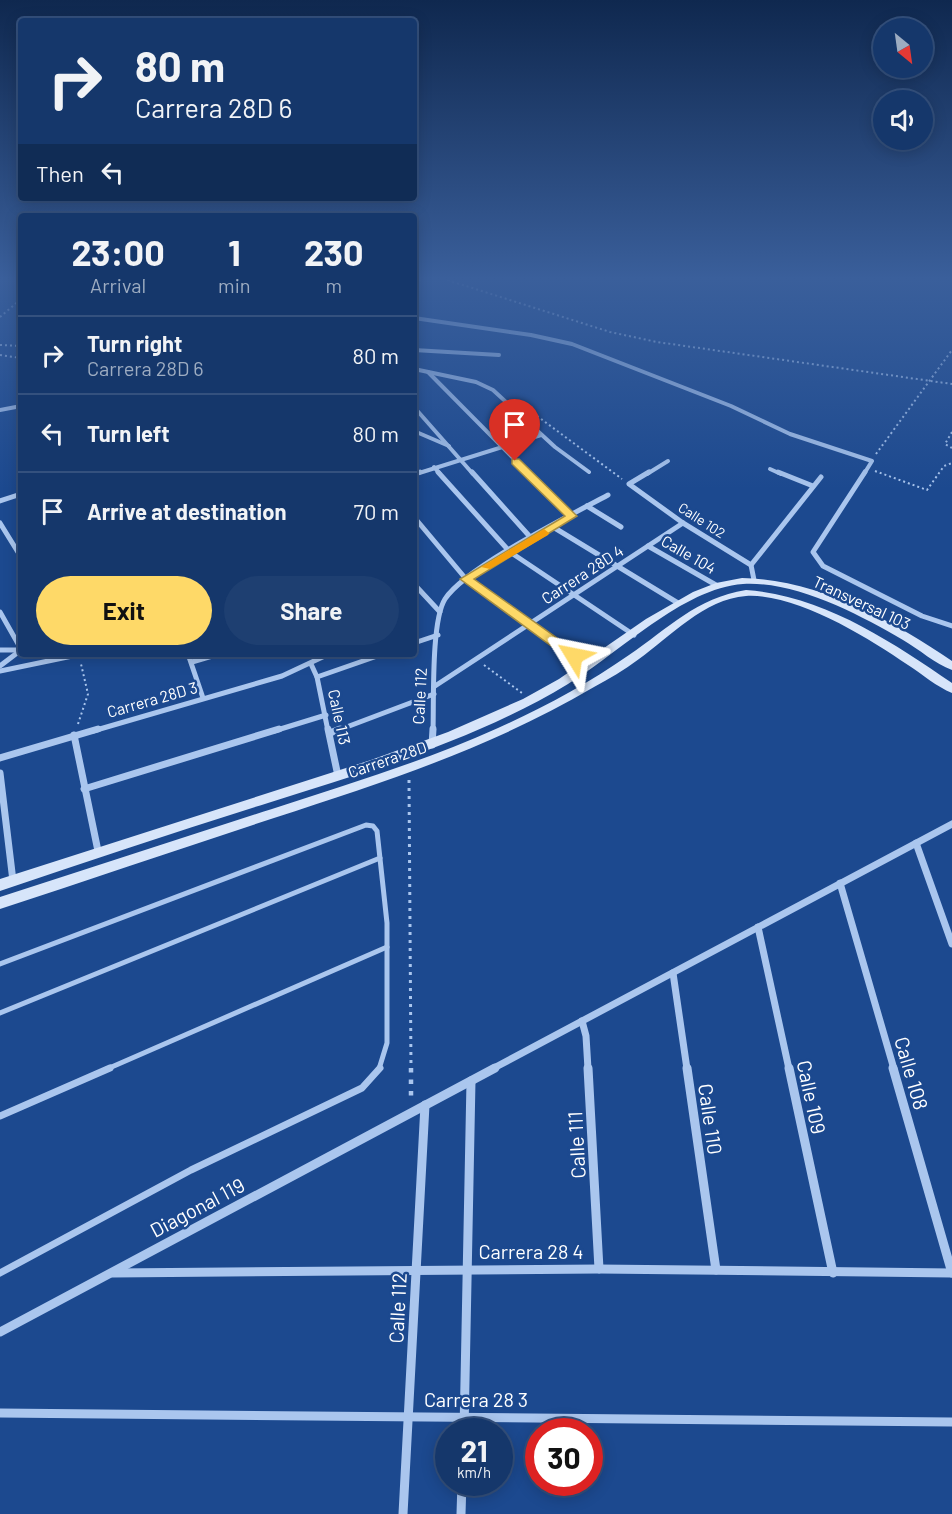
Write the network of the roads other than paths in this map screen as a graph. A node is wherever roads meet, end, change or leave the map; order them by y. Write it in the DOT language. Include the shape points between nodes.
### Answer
graph roads {
  1 [pos="582,348"];
  2 [pos="417,350"];
  3 [pos="499,355"];
  4 [pos="417,369"];
  5 [pos="427,370"];
  6 [pos="18,407"];
  7 [pos="0,410"];
  8 [pos="417,410"];
  9 [pos="417,432"];
  10 [pos="541,435"];
  11 [pos="449,447"];
  12 [pos="500,447"];
  13 [pos="460,459"];
  14 [pos="668,461"];
  15 [pos="434,467"];
  16 [pos="770,469"];
  17 [pos="590,472"];
  18 [pos="417,473"];
  19 [pos="821,477"];
  20 [pos="813,486"];
  21 [pos="18,495"];
  22 [pos="608,495"];
  23 [pos="0,501"];
  24 [pos="587,506"];
  25 [pos="572,516"];
  26 [pos="417,520"];
  27 [pos="0,523"];
  28 [pos="683,523"];
  29 [pos="421,525"];
  30 [pos="621,526"];
  31 [pos="417,527"];
  32 [pos="554,527"];
  33 [pos="532,539"];
  34 [pos="648,546"];
  35 [pos="18,552"];
  36 [pos="510,552"];
  37 [pos="751,565"];
  38 [pos="618,567"];
  39 [pos="466,579"];
  40 [pos="754,580"];
  41 [pos="716,585"];
  42 [pos="417,587"];
  43 [pos="759,594"];
  44 [pos="574,596"];
  45 [pos="678,603"];
  46 [pos="441,612"];
  47 [pos="0,613"];
  48 [pos="529,625"];
  49 [pos="952,626"];
  50 [pos="438,635"];
  51 [pos="634,635"];
  52 [pos="417,642"];
  53 [pos="18,645"];
  54 [pos="0,650"];
  55 [pos="18,650"];
  56 [pos="18,652"];
  57 [pos="64,657"];
  58 [pos="190,657"];
  59 [pos="209,657"];
  60 [pos="324,657"];
  61 [pos="374,657"];
  62 [pos="192,662"];
  63 [pos="311,664"];
  64 [pos="0,666"];
  65 [pos="588,666"];
  66 [pos="952,666"];
  67 [pos="0,671"];
  68 [pos="317,677"];
  69 [pos="435,686"];
  70 [pos="952,689"];
  71 [pos="434,694"];
  72 [pos="203,698"];
  73 [pos="326,715"];
  74 [pos="330,733"];
  75 [pos="74,735"];
  76 [pos="432,745"];
  77 [pos="0,758"];
  78 [pos="0,773"];
  79 [pos="338,776"];
  80 [pos="84,789"];
  81 [pos="952,824"];
  82 [pos="916,843"];
  83 [pos="98,851"];
  84 [pos="380,858"];
  85 [pos="7,883"];
  86 [pos="840,883"];
  87 [pos="0,903"];
  88 [pos="758,927"];
  89 [pos="952,944"];
  90 [pos="387,947"];
  91 [pos="0,964"];
  92 [pos="673,973"];
  93 [pos="0,1013"];
  94 [pos="582,1021"];
  95 [pos="471,1081"];
  96 [pos="425,1105"];
  97 [pos="0,1116"];
  98 [pos="599,1269"];
  99 [pos="417,1270"];
  100 [pos="468,1270"];
  101 [pos="716,1270"];
  102 [pos="0,1273"];
  103 [pos="109,1273"];
  104 [pos="833,1273"];
  105 [pos="952,1273"];
  106 [pos="0,1332"];
  107 [pos="0,1413"];
  108 [pos="464,1416"];
  109 [pos="409,1417"];
  110 [pos="952,1422"];
  111 [pos="462,1496"];
  112 [pos="403,1514"];
  113 [pos="461,1514"];
  1 -- 49 [label="street" via="731,406 790,434 872,460 813,552 816,559 912,611"];
  2 -- 3 [label="street"];
  4 -- 5 [label="street"];
  5 -- 10 [label="street" via="493,390"];
  5 -- 12 [label="street"];
  6 -- 7 [label="street"];
  8 -- 11 [label="street"];
  9 -- 11 [label="street"];
  10 -- 12 [label="street"];
  10 -- 17 [label="street"];
  11 -- 13 [label="street"];
  12 -- 13 [label="street"];
  12 -- 25 [label="street"];
  13 -- 15 [label="street"];
  13 -- 33 [label="street"];
  14 -- 28 [label="street, Calle 102" via="629,484"];
  15 -- 18 [label="street"];
  15 -- 36 [label="street"];
  16 -- 20 [label="street"];
  19 -- 20 [label="street"];
  20 -- 37 [label="street"];
  21 -- 23 [label="street"];
  22 -- 24 [label="street"];
  24 -- 25 [label="street"];
  24 -- 30 [label="street"];
  25 -- 32 [label="street"];
  26 -- 29 [label="street"];
  27 -- 35 [label="street"];
  28 -- 34 [label="street, Carrera 28D 4"];
  28 -- 37 [label="street, Calle 102"];
  29 -- 31 [label="street"];
  29 -- 39 [label="street"];
  32 -- 33 [label="street"];
  32 -- 38 [label="street"];
  33 -- 36 [label="street"];
  34 -- 38 [label="street, Carrera 28D 4"];
  34 -- 41 [label="street, Calle 104"];
  36 -- 39 [label="street"];
  36 -- 44 [label="street"];
  37 -- 40 [label="street"];
  38 -- 44 [label="street, Carrera 28D 4"];
  38 -- 45 [label="street"];
  39 -- 46 [label="street" via="444,599"];
  39 -- 48 [label="street"];
  40 -- 41 [label="street, Carrera 28D"];
  40 -- 66 [label="street, Transversal 103" via="779,583 819,596 891,630"];
  41 -- 45 [label="street, Carrera 28D"];
  42 -- 46 [label="street"];
  43 -- 70 [label="street, Transversal 103" via="812,608 896,652"];
  43 -- 87 [label="street, Carrera 28D" via="746,593 715,602 561,702 472,746"];
  44 -- 48 [label="street, Carrera 28D 4"];
  44 -- 51 [label="street"];
  45 -- 51 [label="street, Carrera 28D"];
  46 -- 50 [label="street, Calle 112"];
  47 -- 53 [label="street"];
  48 -- 65 [label="street"];
  48 -- 69 [label="street, Carrera 28D 4"];
  50 -- 52 [label="street"];
  50 -- 69 [label="street, Calle 112"];
  51 -- 65 [label="street, Carrera 28D"];
  54 -- 55 [label="street"];
  56 -- 64 [label="street"];
  57 -- 67 [label="street"];
  58 -- 62 [label="street"];
  59 -- 62 [label="street"];
  60 -- 63 [label="street, Carrera 28D 3"];
  61 -- 68 [label="street"];
  62 -- 72 [label="street"];
  63 -- 68 [label="street, Calle 113"];
  63 -- 72 [label="street, Carrera 28D 3"];
  65 -- 76 [label="street, Carrera 28D" via="531,699"];
  68 -- 73 [label="street, Calle 113"];
  69 -- 71 [label="street, Calle 112"];
  71 -- 74 [label="street"];
  71 -- 76 [label="street, Calle 112"];
  72 -- 75 [label="street, Carrera 28D 3"];
  73 -- 74 [label="street, Calle 113"];
  73 -- 80 [label="street"];
  74 -- 79 [label="street, Calle 113"];
  75 -- 77 [label="street, Carrera 28D 3"];
  75 -- 80 [label="street"];
  76 -- 79 [label="street, Carrera 28D"];
  78 -- 85 [label="street"];
  79 -- 83 [label="street, Carrera 28D"];
  80 -- 83 [label="street"];
  81 -- 82 [label="street, Diagonal 119"];
  82 -- 86 [label="street, Diagonal 119"];
  82 -- 89 [label="street"];
  83 -- 85 [label="street, Carrera 28D"];
  84 -- 90 [label="lane"];
  84 -- 91 [label="lane" via="377,831 366,825"];
  84 -- 93 [label="lane"];
  86 -- 88 [label="street, Diagonal 119"];
  86 -- 105 [label="street, Calle 108"];
  88 -- 92 [label="street, Diagonal 119"];
  88 -- 104 [label="street, Calle 109"];
  90 -- 97 [label="lane"];
  90 -- 102 [label="lane" via="387,1043 379,1070 362,1088 191,1170"];
  92 -- 94 [label="street, Diagonal 119"];
  92 -- 101 [label="street, Calle 110"];
  94 -- 95 [label="street, Diagonal 119"];
  94 -- 98 [label="street, Calle 111"];
  95 -- 96 [label="street, Diagonal 119"];
  95 -- 100 [label="street"];
  96 -- 99 [label="street, Calle 112"];
  96 -- 103 [label="street, Diagonal 119"];
  98 -- 100 [label="street, Carrera 28 4"];
  98 -- 101 [label="street, Carrera 28 4"];
  99 -- 100 [label="street, Carrera 28 4"];
  99 -- 103 [label="street, Carrera 28 4"];
  99 -- 109 [label="street, Calle 112"];
  100 -- 108 [label="street"];
  101 -- 104 [label="street, Carrera 28 4"];
  103 -- 106 [label="street, Diagonal 119"];
  104 -- 105 [label="street, Carrera 28 4"];
  107 -- 109 [label="street, Carrera 28 3"];
  108 -- 109 [label="street, Carrera 28 3"];
  108 -- 110 [label="street, Carrera 28 3"];
  109 -- 112 [label="street, Calle 112"];
  111 -- 113 [label="street"];
}
